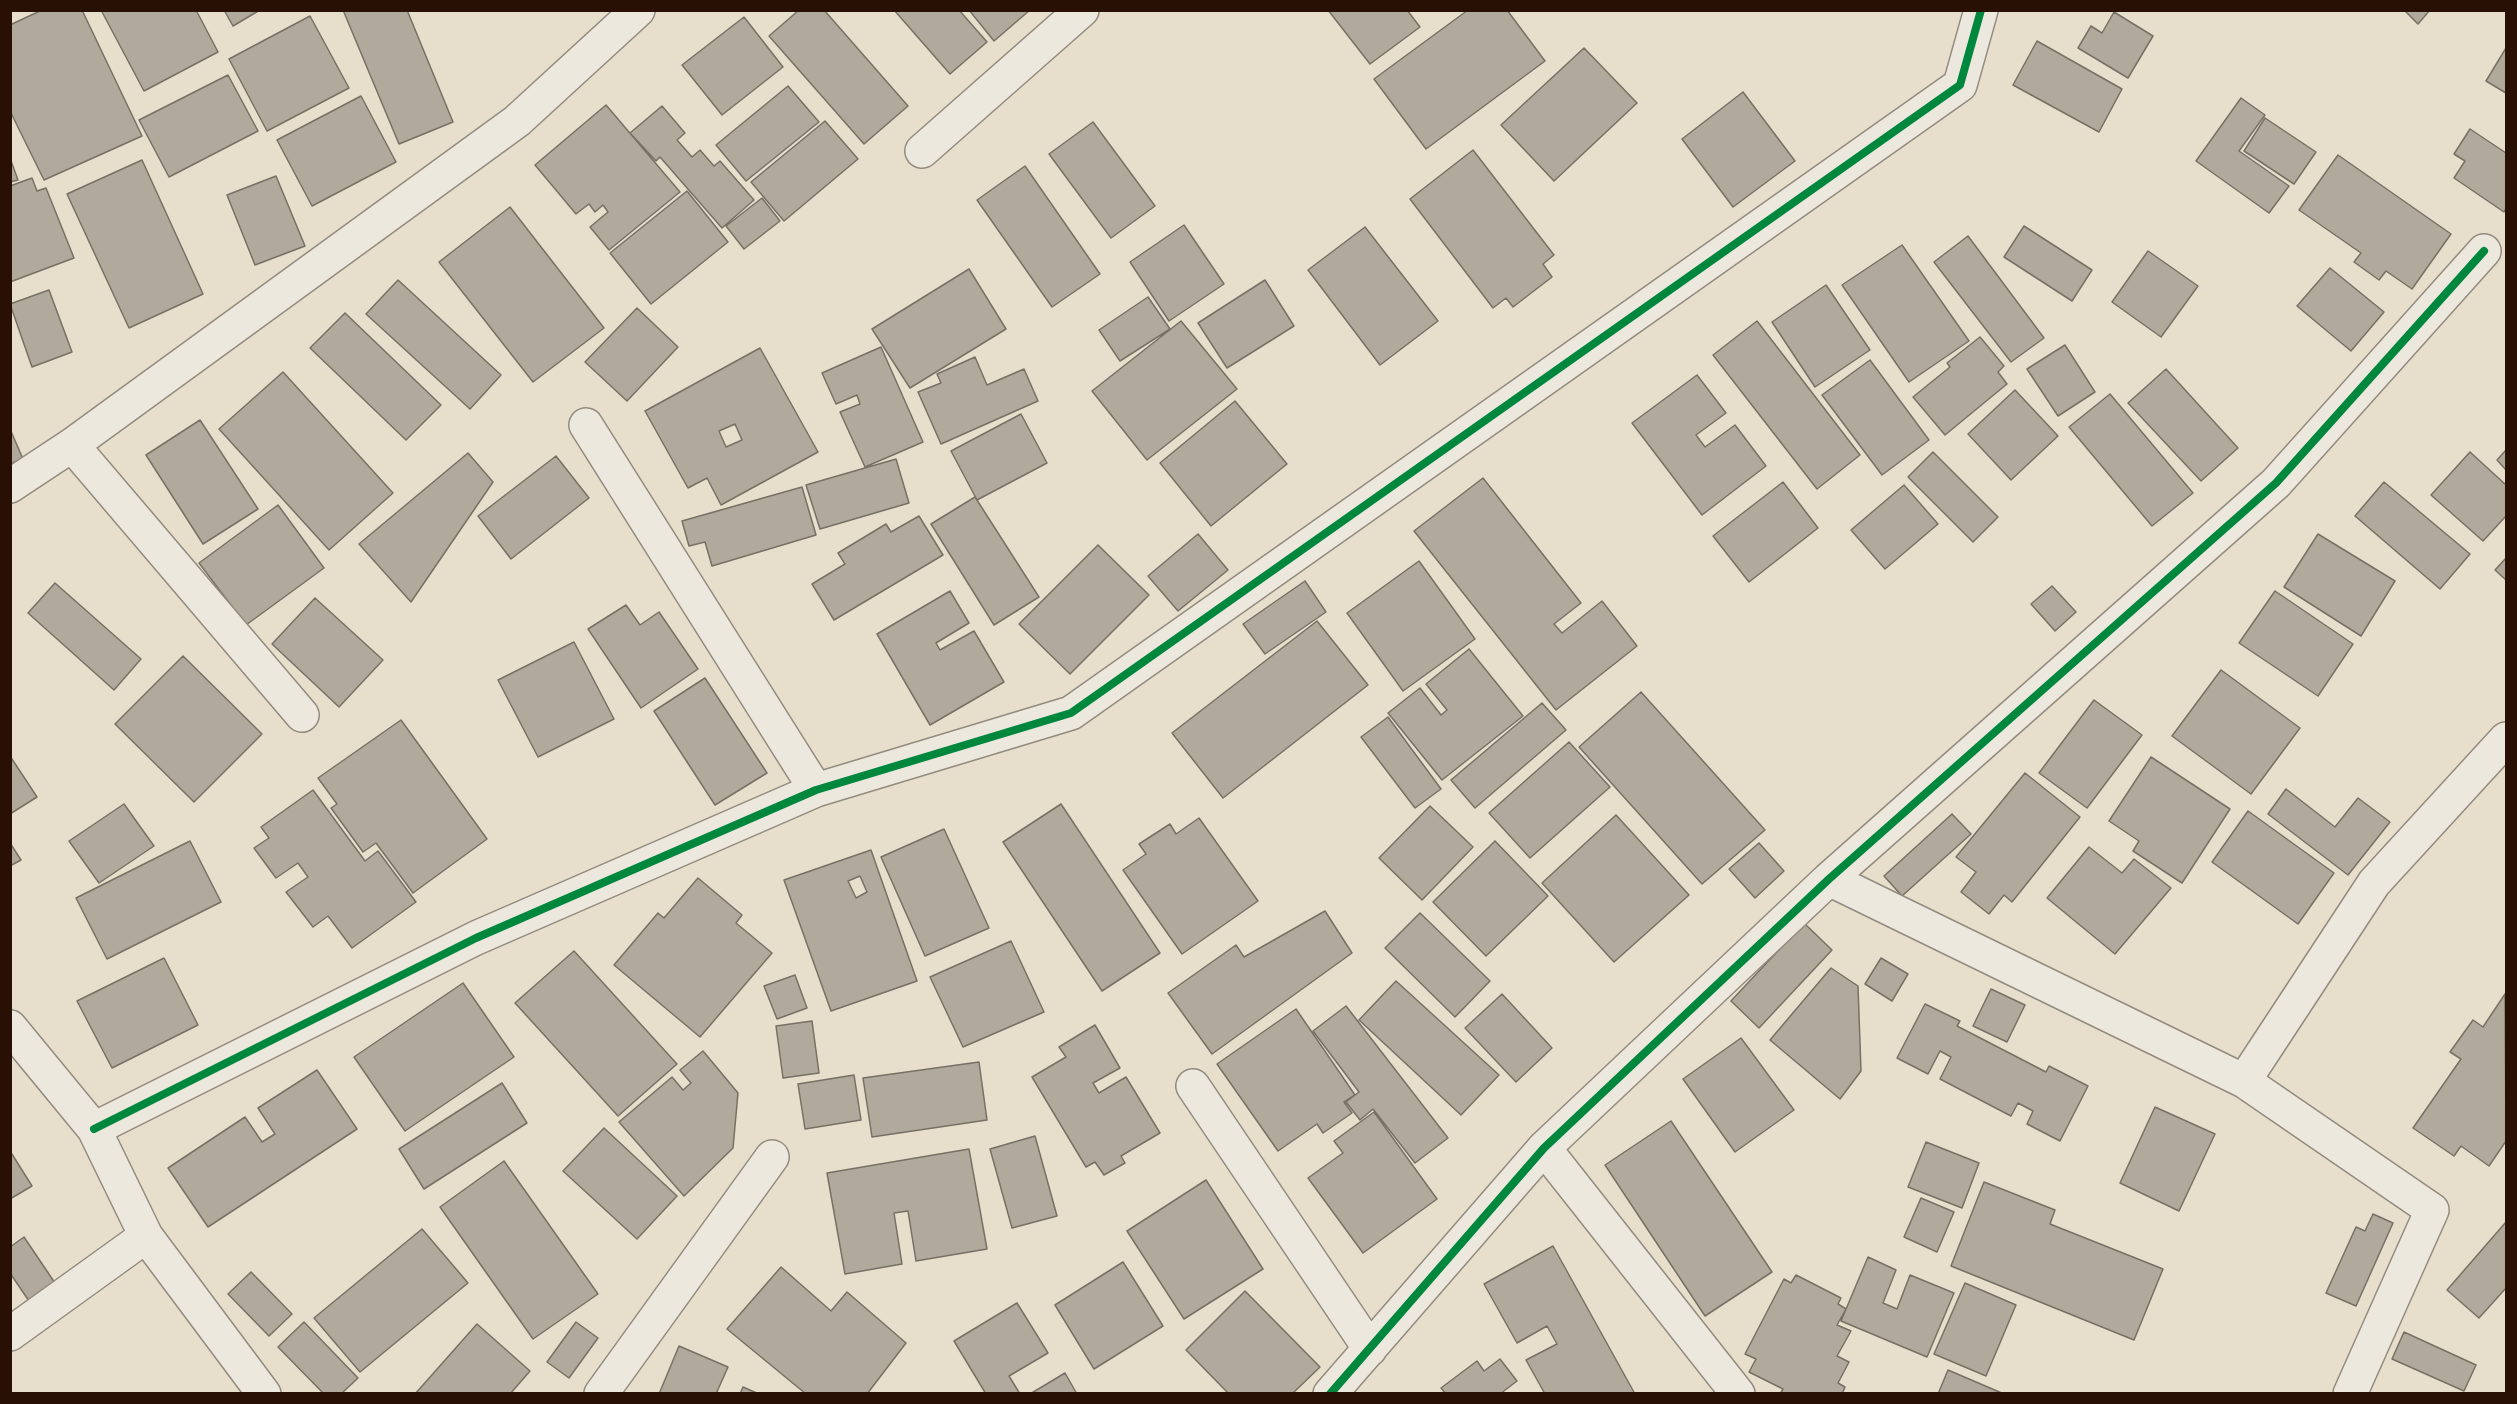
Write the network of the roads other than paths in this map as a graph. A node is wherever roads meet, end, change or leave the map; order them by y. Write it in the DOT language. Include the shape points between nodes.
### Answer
graph roads {
  1 [pos="638,10"];
  2 [pos="1082,10"];
  3 [pos="1981,10"];
  4 [pos="922,151"];
  5 [pos="2484,250"];
  6 [pos="586,425"];
  7 [pos="72,445"];
  8 [pos="10,486"];
  9 [pos="302,715"];
  10 [pos="2506,739"];
  11 [pos="816,790"];
  12 [pos="1829,879"];
  13 [pos="10,1027"];
  14 [pos="2244,1081"];
  15 [pos="1193,1086"];
  16 [pos="94,1129"];
  17 [pos="1544,1148"];
  18 [pos="772,1157"];
  19 [pos="146,1236"];
  20 [pos="10,1334"];
  21 [pos="1370,1349"];
  22 [pos="264,1394"];
  23 [pos="602,1394"];
  24 [pos="1330,1394"];
  25 [pos="1738,1394"];
  26 [pos="2350,1394"];
  1 -- 7 [label="street" via="517,121"];
  2 -- 4 [label="street"];
  3 -- 11 [label="street" via="1959,85 1071,713"];
  5 -- 12 [label="street" via="2276,483"];
  6 -- 11 [label="street"];
  7 -- 8 [label="street"];
  7 -- 9 [label="street"];
  10 -- 14 [label="street" via="2374,883"];
  11 -- 16 [label="street" via="476,938"];
  12 -- 14 [label="street"];
  12 -- 17 [label="street"];
  13 -- 16 [label="street"];
  14 -- 26 [label="street" via="2432,1210"];
  15 -- 21 [label="street"];
  16 -- 19 [label="street"];
  17 -- 21 [label="street"];
  17 -- 25 [label="street"];
  18 -- 23 [label="street"];
  19 -- 20 [label="street"];
  19 -- 22 [label="street"];
  21 -- 24 [label="street"];
}
